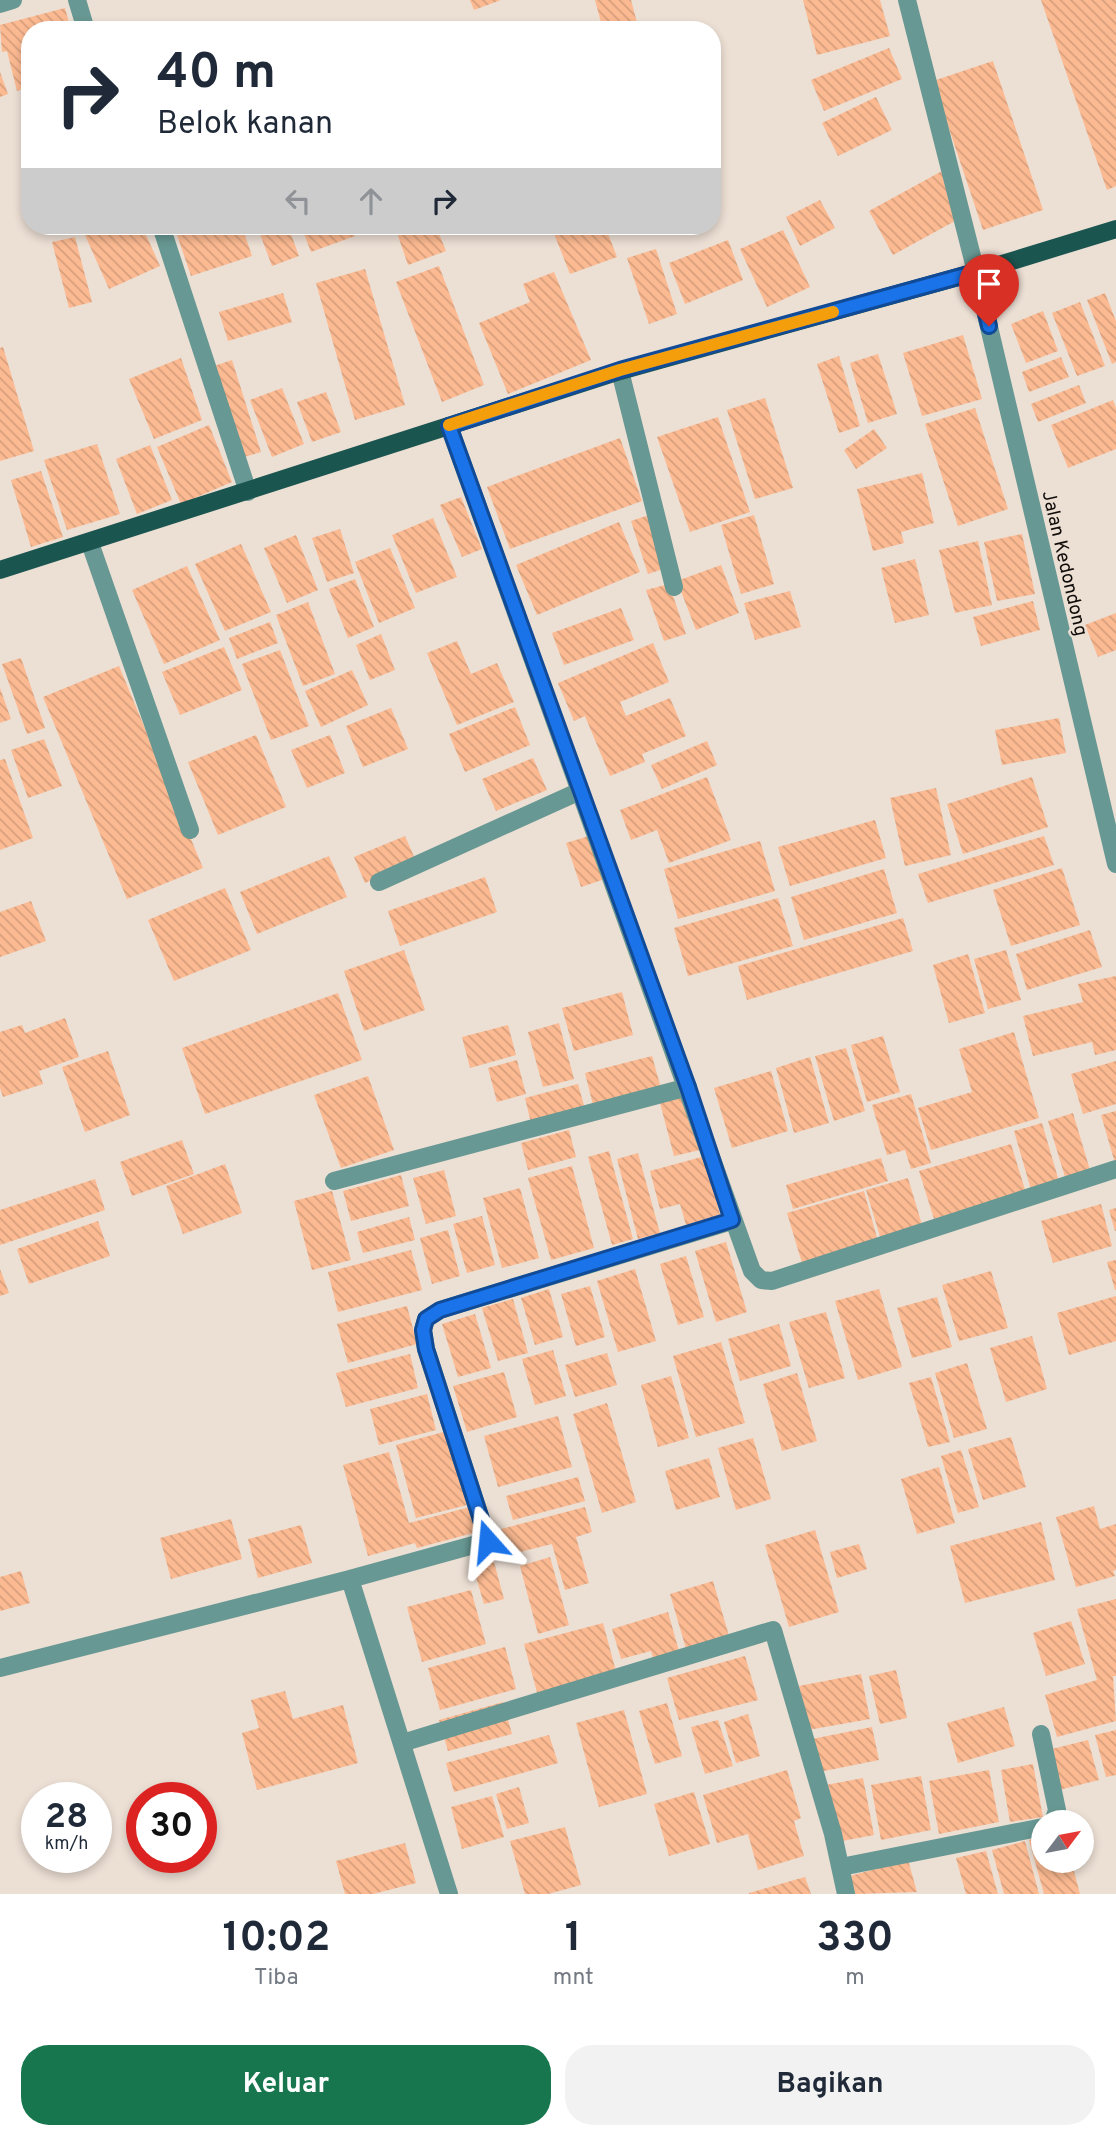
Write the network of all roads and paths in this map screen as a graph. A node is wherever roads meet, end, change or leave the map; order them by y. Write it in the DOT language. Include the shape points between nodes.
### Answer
graph roads {
  1 [pos="13,0"];
  2 [pos="77,0"];
  3 [pos="907,0"];
  4 [pos="0,4"];
  5 [pos="83,21"];
  6 [pos="1116,229"];
  7 [pos="164,235"];
  8 [pos="976,272"];
  9 [pos="620,370"];
  10 [pos="449,426"];
  11 [pos="248,492"];
  12 [pos="90,543"];
  13 [pos="0,570"];
  14 [pos="674,587"];
  15 [pos="580,791"];
  16 [pos="190,830"];
  17 [pos="1113,837"];
  18 [pos="1116,864"];
  19 [pos="379,882"];
  20 [pos="688,1087"];
  21 [pos="1116,1169"];
  22 [pos="334,1181"];
  23 [pos="732,1220"];
  24 [pos="351,1579"];
  25 [pos="0,1668"];
  26 [pos="1041,1734"];
  27 [pos="402,1743"];
  28 [pos="1057,1810"];
  29 [pos="1031,1829"];
  30 [pos="841,1867"];
  31 [pos="449,1894"];
  32 [pos="846,1894"];
  1 -- 4 [label="street"];
  2 -- 5 [label="street"];
  3 -- 8 [label="street, Jalan Kedondong"];
  6 -- 8 [label="main road"];
  7 -- 11 [label="street"];
  8 -- 9 [label="main road"];
  8 -- 17 [label="street, Jalan Kedondong"];
  9 -- 10 [label="main road"];
  9 -- 14 [label="street"];
  10 -- 11 [label="main road"];
  10 -- 15 [label="street"];
  11 -- 12 [label="main road"];
  12 -- 13 [label="main road"];
  12 -- 16 [label="street"];
  15 -- 19 [label="street"];
  15 -- 20 [label="street"];
  17 -- 18 [label="street, Jalan Kedondong"];
  20 -- 22 [label="street"];
  20 -- 23 [label="street"];
  21 -- 23 [label="street" via="772,1281 761,1280 752,1271"];
  23 -- 24 [label="street" via="440,1310 426,1319 426,1349 488,1541"];
  24 -- 25 [label="street"];
  24 -- 27 [label="street"];
  26 -- 28 [label="street"];
  27 -- 30 [label="street" via="773,1630"];
  27 -- 31 [label="street"];
  29 -- 30 [label="street"];
  30 -- 32 [label="street"];
}
